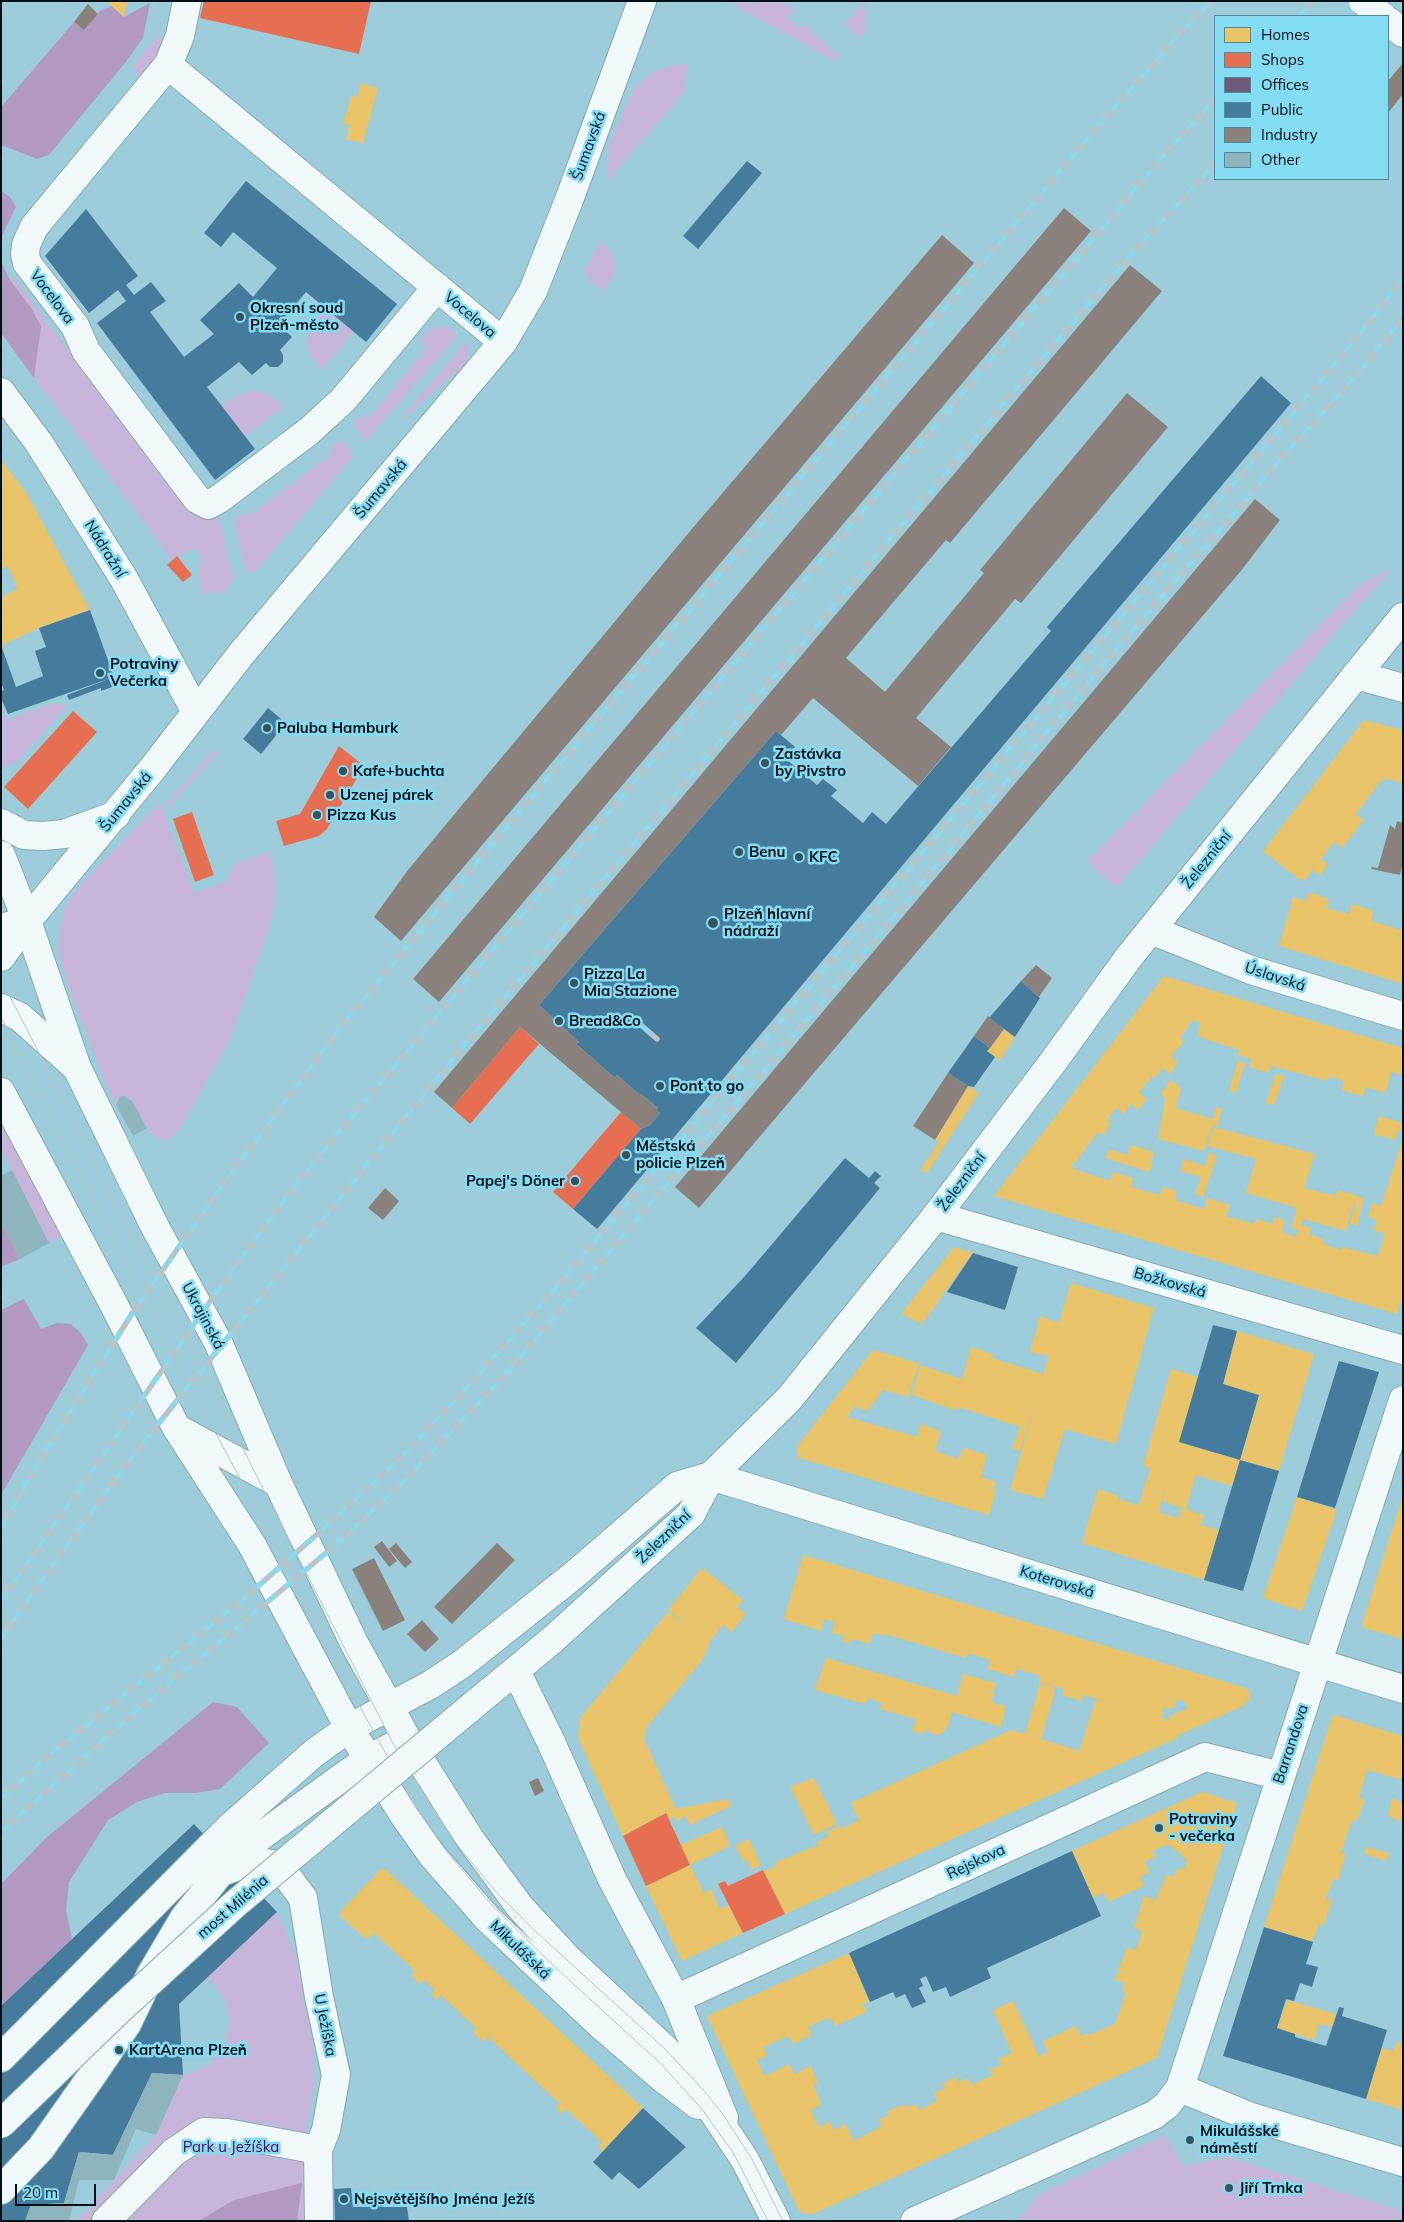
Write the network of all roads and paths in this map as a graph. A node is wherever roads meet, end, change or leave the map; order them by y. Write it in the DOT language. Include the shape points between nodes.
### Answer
graph roads {
  1 [pos="187,1"];
  2 [pos="642,1"];
  3 [pos="1363,1"];
  4 [pos="1381,15"];
  5 [pos="1389,22"];
  6 [pos="1403,34"];
  7 [pos="168,65"];
  8 [pos="437,287"];
  9 [pos="503,342"];
  10 [pos="1,392"];
  11 [pos="1403,617"];
  12 [pos="1356,675"];
  13 [pos="1403,688"];
  14 [pos="196,712"];
  15 [pos="116,815"];
  16 [pos="1,823"];
  17 [pos="1,855"];
  18 [pos="27,921"];
  19 [pos="1,928"];
  20 [pos="1151,930"];
  21 [pos="1,957"];
  22 [pos="1,1008"];
  23 [pos="1403,1016"];
  24 [pos="77,1068"];
  25 [pos="1,1092"];
  26 [pos="8,1112"];
  27 [pos="936,1216"];
  28 [pos="1403,1350"];
  29 [pos="1403,1400"];
  30 [pos="176,1427"];
  31 [pos="711,1476"];
  32 [pos="278,1483"];
  33 [pos="1318,1662"];
  34 [pos="516,1671"];
  35 [pos="1403,1689"];
  36 [pos="476,1703"];
  37 [pos="388,1706"];
  38 [pos="349,1728"];
  39 [pos="407,1739"];
  40 [pos="368,1759"];
  41 [pos="1281,1776"];
  42 [pos="220,1873"];
  43 [pos="676,1999"];
  44 [pos="1,2058"];
  45 [pos="1180,2088"];
  46 [pos="1,2124"];
  47 [pos="730,2137"];
  48 [pos="318,2150"];
  49 [pos="1403,2162"];
  50 [pos="1,2190"];
  51 [pos="106,2221"];
  52 [pos="319,2221"];
  53 [pos="776,2221"];
  54 [pos="915,2221"];
  1 -- 7 [label="main road" via="180,36"];
  2 -- 9 [label="main road, Šumavská" via="532,291"];
  3 -- 4 [label="main road, bridge"];
  5 -- 6 [label="main road"];
  7 -- 8 [label="main road, Vocelova"];
  7 -- 8 [label="main road, Vocelova" via="34,227 24,254 27,263 75,326 86,351 197,499 208,505 219,499 308,432 343,400"];
  8 -- 9 [label="main road, Vocelova"];
  9 -- 14 [label="main road, Šumavská"];
  10 -- 14 [label="main road, Nádražní" via="39,444 124,579"];
  11 -- 12 [label="main road, Železniční"];
  12 -- 13 [label="main road"];
  12 -- 20 [label="main road, Železniční"];
  14 -- 15 [label="main road, Šumavská"];
  15 -- 16 [label="main road" via="64,834 43,836 24,835"];
  15 -- 18 [label="main road, Šumavská"];
  17 -- 18 [label="main road, Ukrajinská"];
  18 -- 19 [label="main road"];
  18 -- 21 [label="main road, Šumavská"];
  18 -- 24 [label="main road, Ukrajinská"];
  20 -- 23 [label="main road, Úslavská" via="1251,970"];
  20 -- 27 [label="main road, Železniční"];
  22 -- 24 [label="main road" via="28,1023"];
  24 -- 32 [label="main road, Ukrajinská" via="155,1227 218,1342"];
  25 -- 26 [label="main road"];
  26 -- 30 [label="main road" via="113,1303"];
  27 -- 28 [label="main road, Božkovská"];
  27 -- 31 [label="main road, Železniční" via="789,1398"];
  29 -- 33 [label="main road, Barrandova"];
  30 -- 32 [label="main road"];
  30 -- 38 [label="main road" via="252,1546"];
  31 -- 33 [label="main road, Koterovská"];
  31 -- 34 [label="main road, Železniční" via="690,1514"];
  31 -- 37 [label="main road" via="677,1486 574,1575 462,1664"];
  32 -- 37 [label="main road, Ukrajinská"];
  33 -- 35 [label="main road, Koterovská"];
  33 -- 41 [label="main road, Barrandova"];
  34 -- 36 [label="main road, Železniční"];
  34 -- 43 [label="main road" via="612,1879"];
  36 -- 46 [label="main road, most Milénia, bridge" via="235,1904"];
  37 -- 38 [label="main road"];
  37 -- 39 [label="main road, Mikulášská"];
  38 -- 40 [label="main road, Mikulášská"];
  38 -- 44 [label="main road" via="314,1753 229,1828"];
  39 -- 40 [label="main road"];
  39 -- 47 [label="main road, Mikulášská" via="470,1839 520,1907 568,1959 664,2048 692,2080"];
  40 -- 42 [label="main road" via="257,1839"];
  40 -- 47 [label="main road, Mikulášská" via="432,1855 488,1920 604,2028 702,2109"];
  41 -- 43 [label="main road, Rejskova" via="1204,1757"];
  41 -- 45 [label="main road, Barrandova"];
  42 -- 48 [label="main road, U Ježíška" via="245,1864 272,1864 283,1871 303,1898 336,2075 326,2130"];
  42 -- 50 [label="main road" via="184,1918 151,1974 127,2024 85,2085 41,2148"];
  43 -- 47 [label="main road"];
  45 -- 49 [label="main road" via="1251,2117"];
  45 -- 54 [label="main road" via="1154,2115"];
  47 -- 53 [label="main road, Mikulášská"];
  48 -- 51 [label="main road" via="227,2133 204,2132 174,2152"];
  48 -- 52 [label="main road, U Ježíška"];
}
